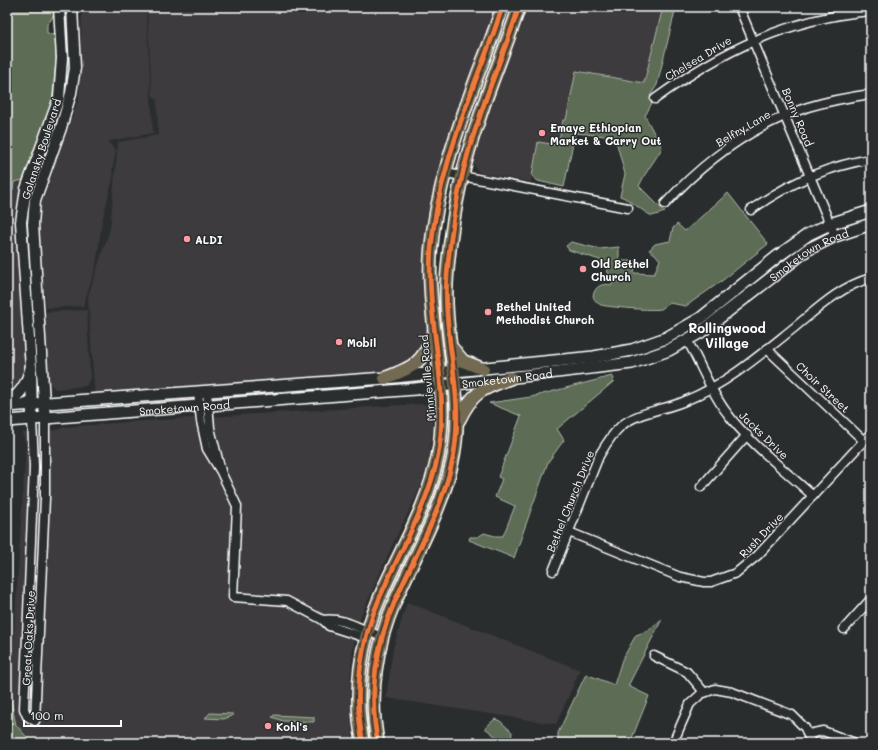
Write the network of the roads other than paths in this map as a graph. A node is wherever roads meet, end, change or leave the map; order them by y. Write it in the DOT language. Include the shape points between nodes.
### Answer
graph roads {
  1 [pos="59,7"];
  2 [pos="72,7"];
  3 [pos="502,7"];
  4 [pos="519,7"];
  5 [pos="739,7"];
  6 [pos="871,11"];
  7 [pos="73,26"];
  8 [pos="60,27"];
  9 [pos="754,40"];
  10 [pos="871,94"];
  11 [pos="655,99"];
  12 [pos="786,117"];
  13 [pos="871,159"];
  14 [pos="446,173"];
  15 [pos="462,176"];
  16 [pos="810,176"];
  17 [pos="23,203"];
  18 [pos="664,204"];
  19 [pos="34,205"];
  20 [pos="628,208"];
  21 [pos="751,210"];
  22 [pos="871,212"];
  23 [pos="830,224"];
  24 [pos="871,224"];
  25 [pos="835,236"];
  26 [pos="871,278"];
  27 [pos="434,331"];
  28 [pos="687,340"];
  29 [pos="452,347"];
  30 [pos="767,349"];
  31 [pos="31,368"];
  32 [pos="483,368"];
  33 [pos="454,372"];
  34 [pos="439,373"];
  35 [pos="385,378"];
  36 [pos="511,378"];
  37 [pos="455,384"];
  38 [pos="440,386"];
  39 [pos="711,387"];
  40 [pos="203,392"];
  41 [pos="7,403"];
  42 [pos="45,403"];
  43 [pos="33,404"];
  44 [pos="7,406"];
  45 [pos="204,406"];
  46 [pos="45,418"];
  47 [pos="32,419"];
  48 [pos="7,421"];
  49 [pos="457,423"];
  50 [pos="871,433"];
  51 [pos="747,435"];
  52 [pos="864,441"];
  53 [pos="701,487"];
  54 [pos="813,496"];
  55 [pos="569,532"];
  56 [pos="553,571"];
  57 [pos="871,599"];
  58 [pos="844,629"];
  59 [pos="367,632"];
  60 [pos="383,637"];
  61 [pos="654,656"];
  62 [pos="704,692"];
  63 [pos="809,734"];
  64 [pos="363,743"];
  65 [pos="378,743"];
  66 [pos="673,743"];
  67 [pos="811,743"];
  68 [pos="855,743"];
  1 -- 8 [label="street, Golansky Boulevard"];
  2 -- 7 [label="street, Golansky Boulevard"];
  3 -- 14 [label="main road, Minnieville Road" via="463,114"];
  4 -- 15 [label="main road" via="478,119"];
  5 -- 9 [label="street, Bonny Road"];
  6 -- 9 [label="street, Chelsea Drive" via="814,21"];
  7 -- 8 [label="street"];
  7 -- 19 [label="street, Golansky Boulevard" via="75,68 71,93 62,128"];
  8 -- 17 [label="street, Golansky Boulevard" via="62,75 59,98 32,169"];
  9 -- 11 [label="street, Chelsea Drive" via="717,57"];
  9 -- 12 [label="street, Bonny Road"];
  10 -- 12 [label="street, Belfry Lane" via="813,106"];
  12 -- 16 [label="street, Bonny Road"];
  12 -- 18 [label="street, Belfry Lane" via="753,132 715,157"];
  13 -- 16 [label="street"];
  14 -- 15 [label="street"];
  14 -- 27 [label="main road, Minnieville Road" via="434,223 430,254"];
  15 -- 20 [label="street"];
  15 -- 29 [label="main road" via="446,278"];
  16 -- 21 [label="street" via="779,191"];
  16 -- 23 [label="street, Bonny Road"];
  17 -- 19 [label="street"];
  17 -- 31 [label="street, Golansky Boulevard" via="22,247"];
  19 -- 42 [label="street, Golansky Boulevard" via="33,246"];
  22 -- 23 [label="main road, Smoketown Road"];
  23 -- 25 [label="street, Bonny Road"];
  23 -- 32 [label="main road, Smoketown Road" via="794,243 701,318 666,338 609,355"];
  24 -- 25 [label="main road, Smoketown Road"];
  25 -- 28 [label="main road, Smoketown Road" via="807,250 715,323"];
  26 -- 30 [label="street, Bethel Church Drive" via="854,284 830,298"];
  27 -- 34 [label="main road, Minnieville Road"];
  27 -- 35 [label="main road" via="429,346 420,360 409,369"];
  28 -- 36 [label="main road, Smoketown Road" via="658,355 632,363"];
  28 -- 39 [label="street, Jacks Drive"];
  29 -- 32 [label="main road" via="463,361"];
  29 -- 33 [label="main road"];
  30 -- 39 [label="street, Bethel Church Drive" via="736,373"];
  30 -- 52 [label="street, Choir Street"];
  31 -- 41 [label="main road" via="25,386"];
  31 -- 43 [label="street, Golansky Boulevard"];
  32 -- 33 [label="main road, Smoketown Road"];
  33 -- 34 [label="main road, Smoketown Road"];
  33 -- 37 [label="main road"];
  34 -- 35 [label="main road, Smoketown Road"];
  34 -- 38 [label="main road, Minnieville Road"];
  35 -- 40 [label="main road, Smoketown Road"];
  36 -- 37 [label="main road, Smoketown Road"];
  36 -- 49 [label="main road" via="477,393"];
  37 -- 38 [label="main road, Smoketown Road"];
  37 -- 49 [label="main road"];
  38 -- 45 [label="main road, Smoketown Road"];
  38 -- 59 [label="main road, Minnieville Road" via="441,433 434,473 428,492 379,597"];
  39 -- 51 [label="street, Jacks Drive" via="727,414"];
  39 -- 55 [label="street, Bethel Church Drive" via="688,400 640,416 620,426 599,456"];
  40 -- 42 [label="main road, Smoketown Road"];
  40 -- 45 [label="street"];
  42 -- 43 [label="main road, Smoketown Road"];
  42 -- 46 [label="street, Golansky Boulevard"];
  43 -- 44 [label="main road, Smoketown Road"];
  43 -- 47 [label="street, Golansky Boulevard"];
  45 -- 46 [label="main road, Smoketown Road"];
  45 -- 59 [label="street" via="203,432 207,449 234,497 238,514 233,597 287,601 337,630 360,636"];
  46 -- 47 [label="main road, Smoketown Road"];
  46 -- 47 [label="street, Great Oaks Drive" via="45,498 35,721 27,716 24,709 34,467"];
  47 -- 48 [label="main road, Smoketown Road"];
  49 -- 60 [label="main road" via="452,462 442,501 395,601"];
  50 -- 52 [label="street, Rush Drive"];
  51 -- 53 [label="street"];
  51 -- 54 [label="street, Jacks Drive"];
  52 -- 54 [label="street, Rush Drive"];
  54 -- 55 [label="street, Rush Drive" via="751,562 736,573 711,582 680,577"];
  55 -- 56 [label="street, Bethel Church Drive"];
  57 -- 58 [label="street"];
  59 -- 60 [label="street"];
  59 -- 64 [label="main road, Minnieville Road" via="358,689"];
  60 -- 65 [label="main road" via="374,692"];
  61 -- 62 [label="street" via="687,672"];
  62 -- 63 [label="street" via="715,689 732,692 792,715"];
  62 -- 66 [label="street" via="690,704"];
  63 -- 67 [label="street"];
  63 -- 68 [label="street" via="823,731"];
}
